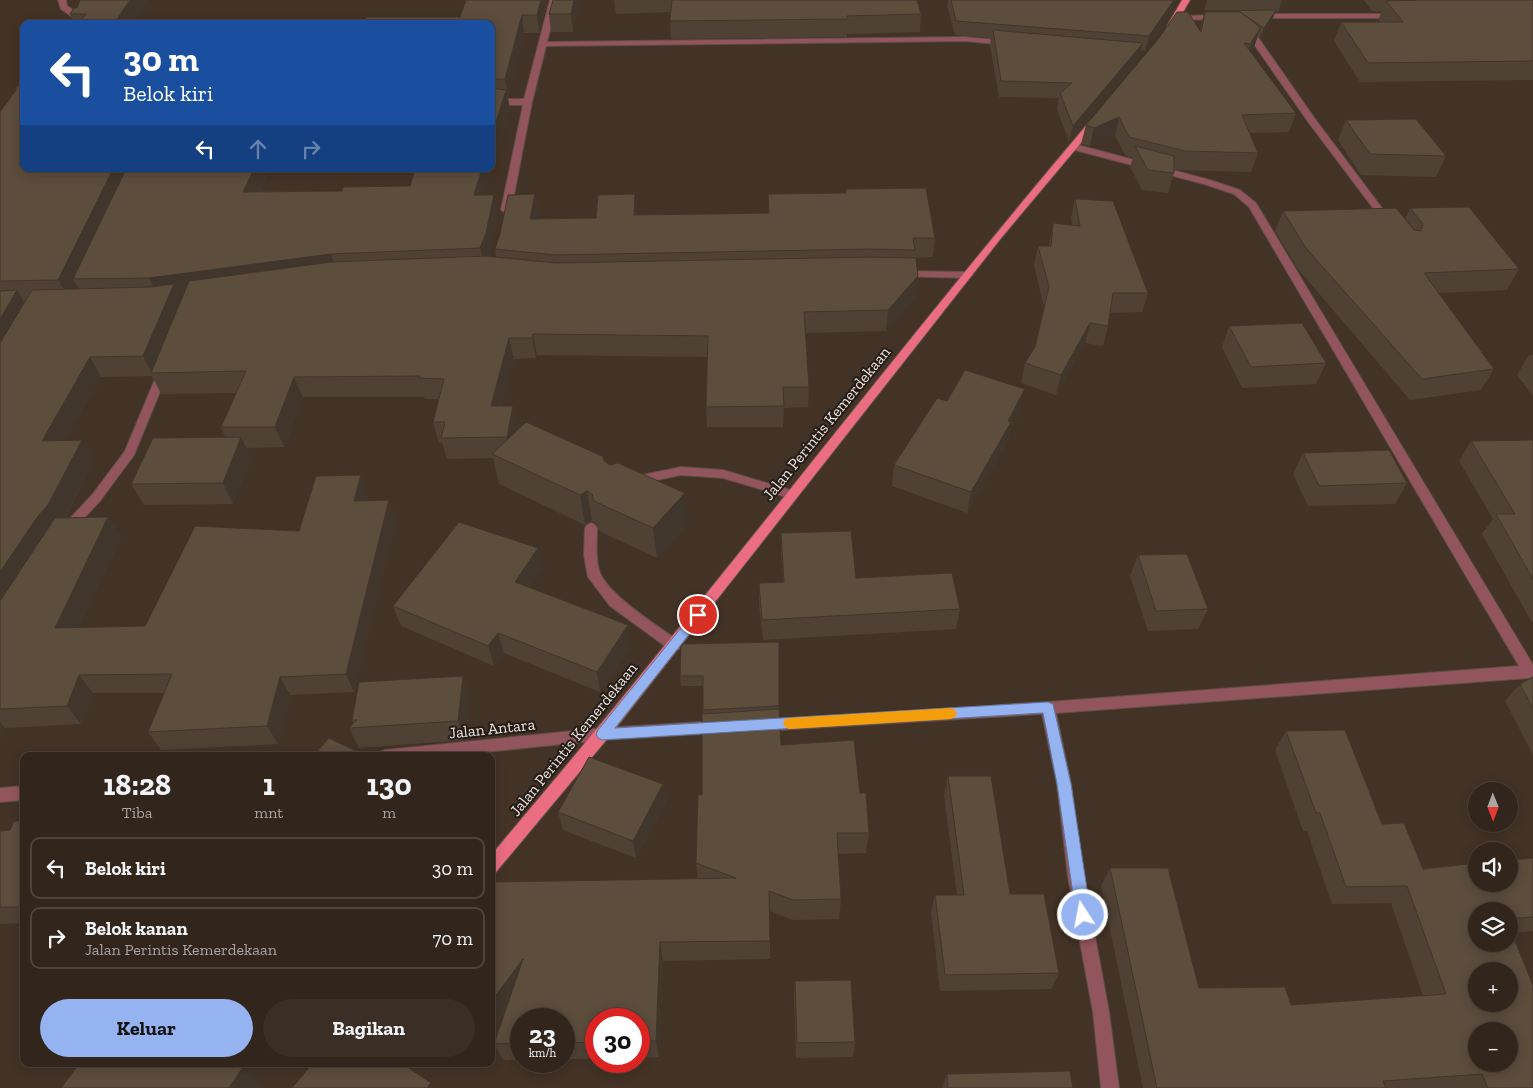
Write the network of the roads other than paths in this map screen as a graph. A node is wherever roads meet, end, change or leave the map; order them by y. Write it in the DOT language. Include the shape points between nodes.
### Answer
graph roads {
  1 [pos="62,0"];
  2 [pos="554,0"];
  3 [pos="1186,0"];
  4 [pos="1243,16"];
  5 [pos="1402,16"];
  6 [pos="1233,17"];
  7 [pos="82,20"];
  8 [pos="1171,26"];
  9 [pos="1013,43"];
  10 [pos="542,44"];
  11 [pos="495,102"];
  12 [pos="528,102"];
  13 [pos="1099,116"];
  14 [pos="1074,147"];
  15 [pos="504,215"];
  16 [pos="1396,233"];
  17 [pos="888,273"];
  18 [pos="968,275"];
  19 [pos="167,361"];
  20 [pos="622,486"];
  21 [pos="793,495"];
  22 [pos="591,528"];
  23 [pos="58,539"];
  24 [pos="674,645"];
  25 [pos="1531,671"];
  26 [pos="1048,708"];
  27 [pos="751,725"];
  28 [pos="731,726"];
  29 [pos="602,734"];
  30 [pos="424,752"];
  31 [pos="20,793"];
  32 [pos="0,795"];
  33 [pos="495,862"];
  34 [pos="1110,1088"];
  1 -- 7 [label="street" via="64,7"];
  2 -- 10 [label="street"];
  3 -- 8 [label="main road"];
  4 -- 5 [label="street"];
  6 -- 8 [label="street"];
  8 -- 16 [label="street" via="1232,26 1254,38 1312,122"];
  9 -- 10 [label="street" via="964,39"];
  10 -- 12 [label="street"];
  11 -- 12 [label="street"];
  12 -- 15 [label="street"];
  13 -- 14 [label="main road, Jalan Perintis Kemerdekaan"];
  14 -- 18 [label="main road, Jalan Perintis Kemerdekaan"];
  14 -- 25 [label="street" via="1207,182 1237,192 1253,206"];
  17 -- 18 [label="street"];
  18 -- 21 [label="main road, Jalan Perintis Kemerdekaan"];
  19 -- 23 [label="street" via="130,452 96,498"];
  20 -- 21 [label="street" via="638,479 681,472 723,474"];
  21 -- 24 [label="main road, Jalan Perintis Kemerdekaan"];
  22 -- 24 [label="street" via="593,574 615,602"];
  24 -- 29 [label="main road, Jalan Perintis Kemerdekaan"];
  25 -- 26 [label="street"];
  26 -- 27 [label="street"];
  26 -- 34 [label="street" via="1064,784"];
  28 -- 29 [label="street, Jalan Antara"];
  29 -- 30 [label="street, Jalan Antara"];
  29 -- 33 [label="main road, Jalan Perintis Kemerdekaan"];
  31 -- 32 [label="street"];
}
